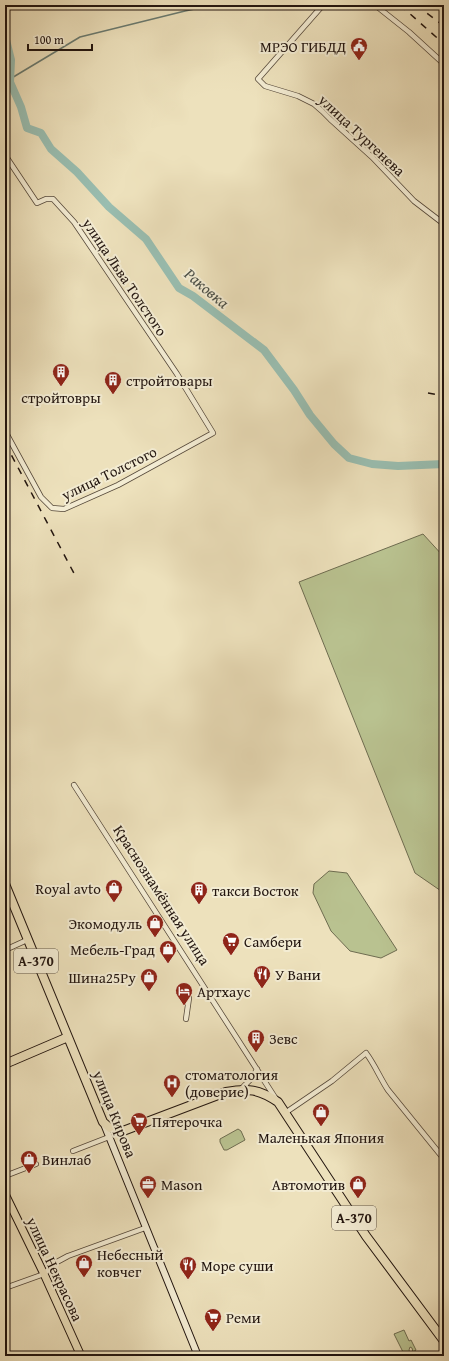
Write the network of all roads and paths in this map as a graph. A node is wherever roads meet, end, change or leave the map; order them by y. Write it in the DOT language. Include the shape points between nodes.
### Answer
graph roads {
  1 [pos="323,5"];
  2 [pos="375,5"];
  3 [pos="444,64"];
  4 [pos="5,155"];
  5 [pos="444,224"];
  6 [pos="5,431"];
  7 [pos="213,433"];
  8 [pos="74,784"];
  9 [pos="5,884"];
  10 [pos="27,940"];
  11 [pos="5,950"];
  12 [pos="189,998"];
  13 [pos="186,1019"];
  14 [pos="68,1037"];
  15 [pos="5,1064"];
  16 [pos="257,1069"];
  17 [pos="240,1090"];
  18 [pos="278,1102"];
  19 [pos="285,1113"];
  20 [pos="103,1122"];
  21 [pos="123,1132"];
  22 [pos="109,1137"];
  23 [pos="73,1151"];
  24 [pos="444,1159"];
  25 [pos="36,1164"];
  26 [pos="5,1176"];
  27 [pos="5,1194"];
  28 [pos="145,1228"];
  29 [pos="44,1274"];
  30 [pos="5,1288"];
  31 [pos="444,1341"];
  32 [pos="81,1356"];
  33 [pos="198,1356"];
  1 -- 5 [label="street, улица Тургенева" via="258,79 265,86 314,104 372,157 414,201"];
  2 -- 3 [label="street"];
  4 -- 7 [label="street, улица Льва Толстого" via="37,203 53,199 74,222 177,374"];
  6 -- 7 [label="street, улица Толстого" via="41,497 52,508 64,509 118,485"];
  8 -- 16 [label="street, Краснознамённая улица"];
  9 -- 10 [label="highway, улица Кирова / А-370"];
  10 -- 11 [label="street"];
  10 -- 14 [label="highway, улица Кирова / А-370"];
  12 -- 13 [label="street"];
  14 -- 15 [label="highway"];
  14 -- 20 [label="highway, улица Кирова / А-370"];
  16 -- 17 [label="street"];
  16 -- 18 [label="street, Краснознамённая улица"];
  17 -- 18 [label="highway, Краснознамённая улица / А-370" via="267,1094"];
  17 -- 21 [label="highway, А-370" via="219,1095"];
  18 -- 19 [label="highway, Краснознамённая улица / А-370"];
  19 -- 24 [label="street" via="332,1081 366,1053 388,1090"];
  19 -- 31 [label="highway, Краснознамённая улица / А-370" via="366,1236"];
  20 -- 21 [label="highway" via="110,1128"];
  20 -- 22 [label="street, улица Кирова"];
  21 -- 22 [label="street"];
  22 -- 23 [label="street"];
  22 -- 28 [label="street, улица Кирова"];
  25 -- 26 [label="street"];
  27 -- 29 [label="main road, улица Некрасова"];
  28 -- 29 [label="street" via="68,1256 55,1263"];
  28 -- 33 [label="street, улица Кирова"];
  29 -- 30 [label="street"];
  29 -- 32 [label="main road, улица Некрасова"];
}
